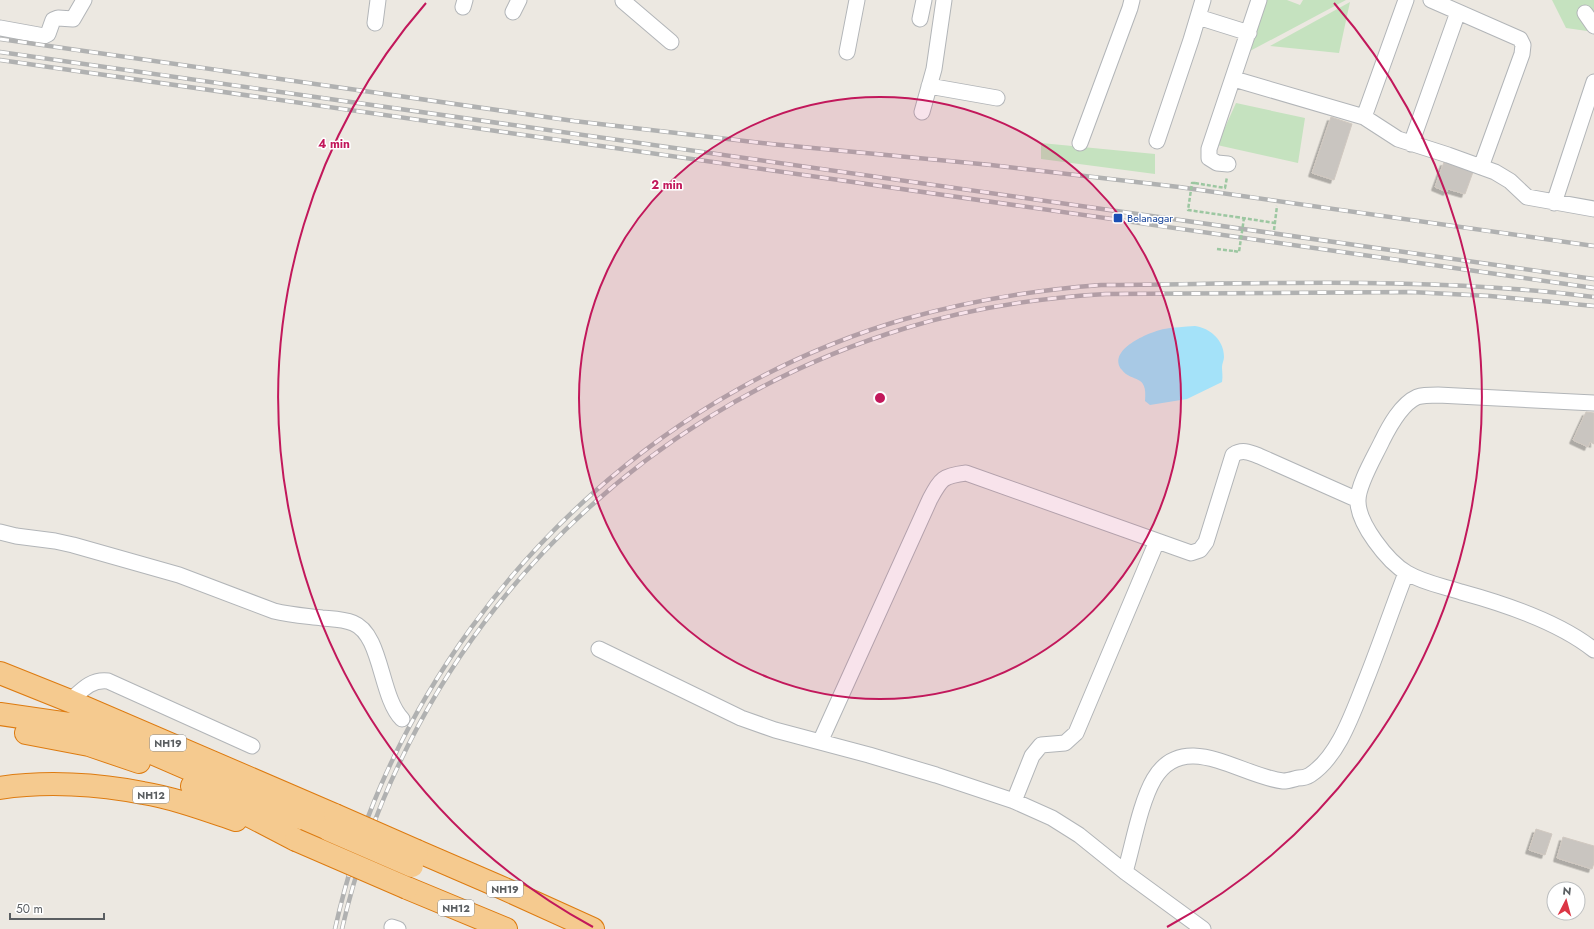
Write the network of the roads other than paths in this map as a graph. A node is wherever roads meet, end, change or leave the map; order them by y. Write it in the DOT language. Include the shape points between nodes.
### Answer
graph roads {
  1 [pos="84,0"];
  2 [pos="378,0"];
  3 [pos="622,0"];
  4 [pos="641,0"];
  5 [pos="857,0"];
  6 [pos="924,0"];
  7 [pos="944,0"];
  8 [pos="1132,0"];
  9 [pos="1202,0"];
  10 [pos="1259,0"];
  11 [pos="1406,0"];
  12 [pos="1431,0"];
  13 [pos="1458,12"];
  14 [pos="1585,13"];
  15 [pos="1198,17"];
  16 [pos="920,20"];
  17 [pos="375,23"];
  18 [pos="1594,26"];
  19 [pos="0,28"];
  20 [pos="1249,33"];
  21 [pos="671,42"];
  22 [pos="847,52"];
  23 [pos="1234,79"];
  24 [pos="1594,82"];
  25 [pos="929,86"];
  26 [pos="997,98"];
  27 [pos="922,112"];
  28 [pos="1364,117"];
  29 [pos="1157,141"];
  30 [pos="1080,143"];
  31 [pos="1411,144"];
  32 [pos="1228,164"];
  33 [pos="1481,167"];
  34 [pos="1554,203"];
  35 [pos="1594,209"];
  36 [pos="1594,403"];
  37 [pos="1358,500"];
  38 [pos="0,532"];
  39 [pos="1157,541"];
  40 [pos="1406,573"];
  41 [pos="599,649"];
  42 [pos="1594,650"];
  43 [pos="0,673"];
  44 [pos="70,701"];
  45 [pos="0,714"];
  46 [pos="402,719"];
  47 [pos="0,729"];
  48 [pos="820,742"];
  49 [pos="252,746"];
  50 [pos="0,788"];
  51 [pos="1014,801"];
  52 [pos="332,823"];
  53 [pos="296,840"];
  54 [pos="414,859"];
  55 [pos="1125,872"];
  56 [pos="506,929"];
  57 [pos="574,929"];
  58 [pos="593,929"];
  59 [pos="1203,929"];
  1 -- 19 [label="street" via="73,19 53,20 48,34 44,36"];
  2 -- 17 [label="street"];
  3 -- 4 [label="street"];
  3 -- 21 [label="street"];
  5 -- 22 [label="street"];
  6 -- 16 [label="street"];
  7 -- 25 [label="street"];
  8 -- 30 [label="street"];
  9 -- 15 [label="street"];
  10 -- 20 [label="street"];
  11 -- 28 [label="street"];
  12 -- 13 [label="street"];
  13 -- 31 [label="street"];
  13 -- 33 [label="street" via="1520,39 1523,45"];
  14 -- 18 [label="street"];
  15 -- 20 [label="street"];
  15 -- 29 [label="street"];
  20 -- 23 [label="street"];
  23 -- 28 [label="street"];
  23 -- 32 [label="street" via="1209,149 1209,158 1217,163"];
  24 -- 34 [label="street"];
  25 -- 26 [label="street"];
  25 -- 27 [label="street"];
  28 -- 31 [label="street" via="1389,134"];
  31 -- 33 [label="street"];
  33 -- 34 [label="street" via="1510,181 1528,197"];
  34 -- 35 [label="street"];
  36 -- 37 [label="street" via="1438,395 1417,397 1399,412 1366,474"];
  37 -- 39 [label="street" via="1259,456 1238,451 1233,455 1206,542 1200,550 1191,553"];
  37 -- 40 [label="street" via="1361,516 1385,555"];
  38 -- 46 [label="street" via="73,545 179,575 274,611 353,623 369,638 391,701"];
  39 -- 48 [label="street" via="966,473 941,480 926,506"];
  39 -- 51 [label="street" via="1076,733 1065,743 1041,745 1032,756"];
  40 -- 42 [label="street" via="1426,583 1461,591 1514,609 1582,640"];
  40 -- 55 [label="street" via="1350,720 1329,758 1309,776 1285,781 1261,776 1210,757 1188,756 1169,762 1154,779 1144,802"];
  41 -- 48 [label="street" via="741,718"];
  43 -- 44 [label="highway, NH19"];
  44 -- 49 [label="street" via="92,683 108,681"];
  44 -- 52 [label="highway, NH19"];
  45 -- 52 [label="highway" via="69,724 115,737"];
  47 -- 53 [label="highway, NH19" via="89,745 137,761 215,797"];
  48 -- 51 [label="street" via="869,754"];
  50 -- 53 [label="highway, NH12" via="47,784 143,793"];
  51 -- 55 [label="street" via="1052,818 1079,835"];
  52 -- 54 [label="highway, NH19, bridge"];
  53 -- 56 [label="highway, NH12, bridge"];
  54 -- 57 [label="highway, NH12"];
  54 -- 58 [label="highway, NH19" via="555,911"];
  55 -- 59 [label="street"];
}
